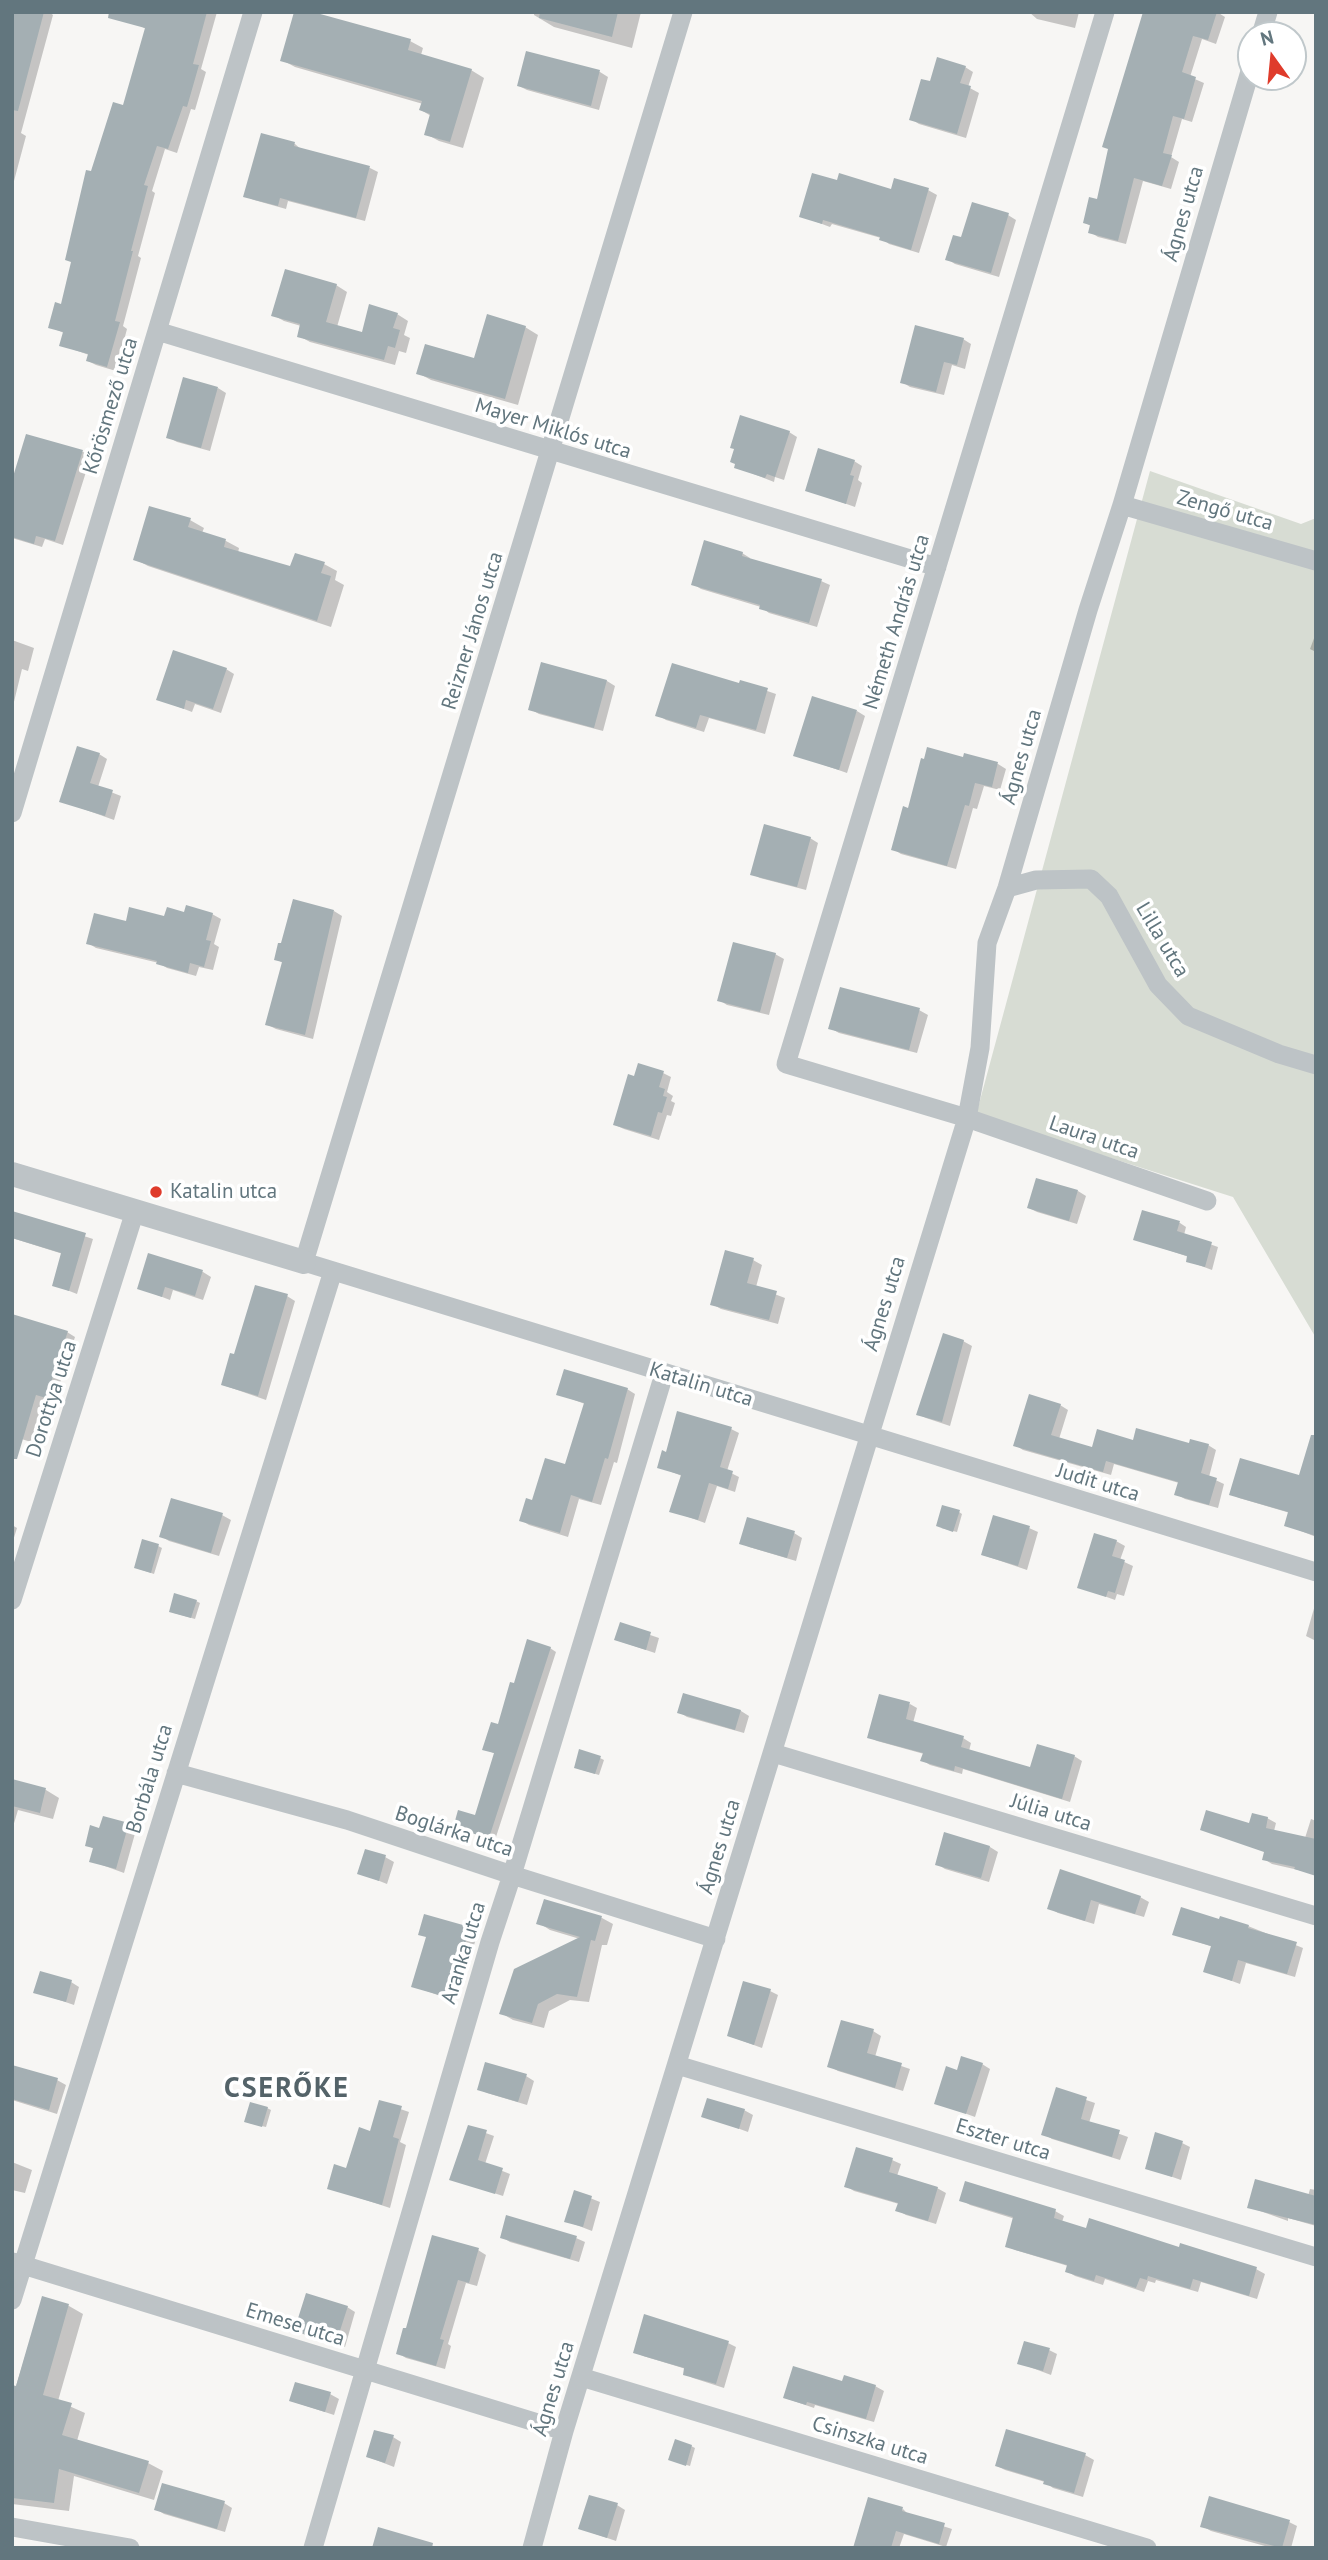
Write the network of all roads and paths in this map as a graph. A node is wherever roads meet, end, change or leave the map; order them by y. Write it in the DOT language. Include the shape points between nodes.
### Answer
graph roads {
  1 [pos="253,12"];
  2 [pos="684,12"];
  3 [pos="1105,12"];
  4 [pos="1244,91"];
  5 [pos="157,331"];
  6 [pos="551,452"];
  7 [pos="1122,505"];
  8 [pos="1316,561"];
  9 [pos="937,567"];
  10 [pos="12,813"];
  11 [pos="1007,888"];
  12 [pos="1316,1065"];
  13 [pos="967,1118"];
  14 [pos="12,1174"];
  15 [pos="1207,1201"];
  16 [pos="135,1211"];
  17 [pos="304,1262"];
  18 [pos="333,1271"];
  19 [pos="664,1374"];
  20 [pos="868,1436"];
  21 [pos="1316,1572"];
  22 [pos="12,1600"];
  23 [pos="773,1753"];
  24 [pos="176,1773"];
  25 [pos="512,1875"];
  26 [pos="1316,1916"];
  27 [pos="716,1939"];
  28 [pos="677,2066"];
  29 [pos="1316,2257"];
  30 [pos="18,2264"];
  31 [pos="12,2300"];
  32 [pos="363,2371"];
  33 [pos="581,2377"];
  34 [pos="564,2431"];
  35 [pos="12,2528"];
  36 [pos="534,2547"];
  37 [pos="131,2548"];
  38 [pos="313,2548"];
  39 [pos="1147,2548"];
  1 -- 5 [label="street, Kőrösmező utca"];
  2 -- 6 [label="street, Reizner János utca"];
  3 -- 9 [label="street, Németh András utca"];
  4 -- 7 [label="street, Ágnes utca"];
  5 -- 6 [label="street, Mayer Miklós utca"];
  5 -- 10 [label="street, Kőrösmező utca"];
  6 -- 9 [label="street, Mayer Miklós utca"];
  6 -- 17 [label="street, Reizner János utca"];
  7 -- 8 [label="street, Zengő utca"];
  7 -- 11 [label="street, Ágnes utca"];
  9 -- 13 [label="street, Németh András utca" via="786,1064"];
  11 -- 12 [label="street, Lilla utca" via="1036,880 1091,879 1109,895 1158,985 1188,1016"];
  11 -- 13 [label="street, Ágnes utca" via="987,943 980,1048"];
  13 -- 15 [label="street, Laura utca"];
  13 -- 20 [label="street, Ágnes utca"];
  14 -- 16 [label="street, Katalin utca"];
  16 -- 17 [label="street, Katalin utca"];
  16 -- 22 [label="street, Dorottya utca"];
  17 -- 18 [label="street, Katalin utca"];
  18 -- 19 [label="street, Katalin utca"];
  18 -- 24 [label="street, Borbála utca"];
  19 -- 20 [label="street, Katalin utca"];
  19 -- 25 [label="street, Aranka utca"];
  20 -- 21 [label="street, Judit utca"];
  20 -- 23 [label="street, Ágnes utca"];
  23 -- 26 [label="street, Júlia utca"];
  23 -- 27 [label="street, Ágnes utca"];
  24 -- 25 [label="street, Boglárka utca" via="347,1820"];
  24 -- 30 [label="street, Borbála utca"];
  25 -- 27 [label="street, Boglárka utca"];
  25 -- 32 [label="street, Aranka utca"];
  27 -- 28 [label="street, Ágnes utca"];
  28 -- 29 [label="street, Eszter utca"];
  28 -- 33 [label="street, Ágnes utca"];
  30 -- 31 [label="street, Borbála utca"];
  30 -- 32 [label="street, Emese utca"];
  32 -- 34 [label="street, Emese utca"];
  32 -- 38 [label="street, Aranka utca"];
  33 -- 34 [label="street, Ágnes utca"];
  33 -- 39 [label="street, Csinszka utca"];
  34 -- 36 [label="street, Ágnes utca"];
  35 -- 37 [label="street"];
}
